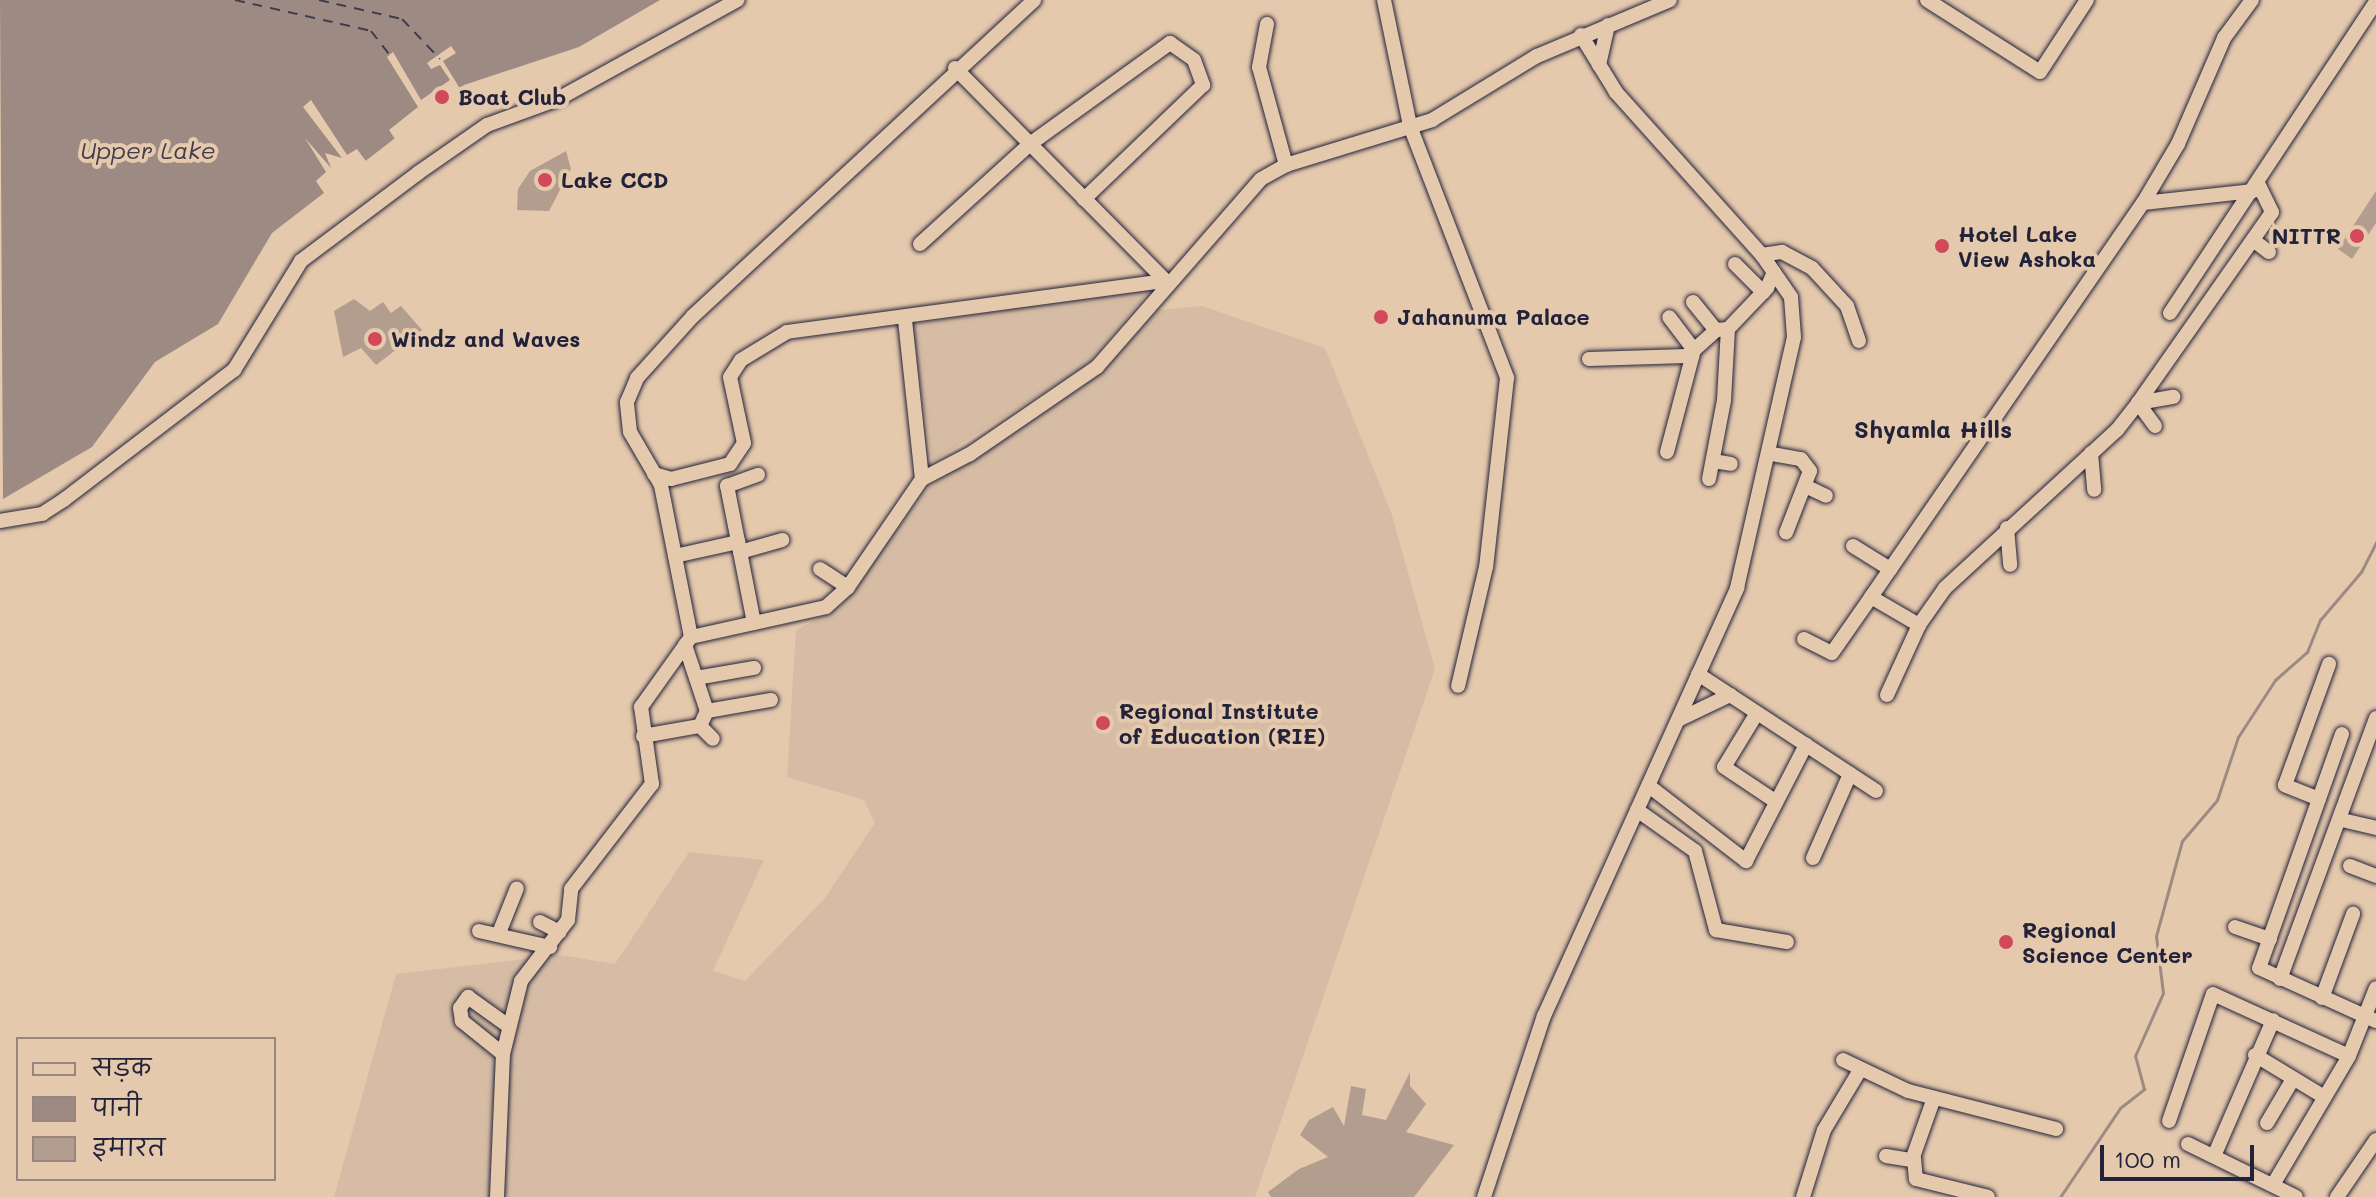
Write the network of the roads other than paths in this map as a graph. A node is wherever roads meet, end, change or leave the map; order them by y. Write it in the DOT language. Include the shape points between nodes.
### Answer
graph roads {
  1 [pos="737,0"];
  2 [pos="1034,0"];
  3 [pos="1384,0"];
  4 [pos="1670,0"];
  5 [pos="1927,0"];
  6 [pos="2087,0"];
  7 [pos="2252,0"];
  8 [pos="2376,2"];
  9 [pos="1267,24"];
  10 [pos="1608,25"];
  11 [pos="1581,35"];
  12 [pos="1599,65"];
  13 [pos="955,68"];
  14 [pos="1410,126"];
  15 [pos="1030,144"];
  16 [pos="1286,165"];
  17 [pos="2255,187"];
  18 [pos="1084,199"];
  19 [pos="2143,203"];
  20 [pos="2253,240"];
  21 [pos="920,244"];
  22 [pos="2269,252"];
  23 [pos="1762,255"];
  24 [pos="1735,264"];
  25 [pos="1774,272"];
  26 [pos="1166,281"];
  27 [pos="1763,292"];
  28 [pos="1693,302"];
  29 [pos="2170,313"];
  30 [pos="1669,317"];
  31 [pos="905,320"];
  32 [pos="1722,330"];
  33 [pos="1859,341"];
  34 [pos="1694,350"];
  35 [pos="1589,359"];
  36 [pos="2173,397"];
  37 [pos="2138,403"];
  38 [pos="2155,426"];
  39 [pos="1667,452"];
  40 [pos="2091,453"];
  41 [pos="1772,454"];
  42 [pos="1713,461"];
  43 [pos="1731,464"];
  44 [pos="654,474"];
  45 [pos="758,475"];
  46 [pos="922,479"];
  47 [pos="1709,479"];
  48 [pos="1805,486"];
  49 [pos="2094,490"];
  50 [pos="1826,496"];
  51 [pos="0,521"];
  52 [pos="2007,528"];
  53 [pos="1786,533"];
  54 [pos="782,540"];
  55 [pos="1853,546"];
  56 [pos="739,547"];
  57 [pos="675,556"];
  58 [pos="2010,565"];
  59 [pos="820,569"];
  60 [pos="1890,569"];
  61 [pos="848,587"];
  62 [pos="1871,597"];
  63 [pos="754,623"];
  64 [pos="1919,625"];
  65 [pos="1804,639"];
  66 [pos="688,641"];
  67 [pos="2329,664"];
  68 [pos="754,668"];
  69 [pos="1698,674"];
  70 [pos="696,678"];
  71 [pos="1458,686"];
  72 [pos="1730,695"];
  73 [pos="1887,695"];
  74 [pos="771,700"];
  75 [pos="707,711"];
  76 [pos="1757,713"];
  77 [pos="2376,718"];
  78 [pos="1678,720"];
  79 [pos="700,726"];
  80 [pos="2342,734"];
  81 [pos="643,736"];
  82 [pos="713,739"];
  83 [pos="2372,740"];
  84 [pos="1806,745"];
  85 [pos="1850,774"];
  86 [pos="1649,786"];
  87 [pos="1876,791"];
  88 [pos="1775,801"];
  89 [pos="2318,802"];
  90 [pos="1637,810"];
  91 [pos="2343,817"];
  92 [pos="2376,828"];
  93 [pos="1813,858"];
  94 [pos="2350,866"];
  95 [pos="2376,876"];
  96 [pos="517,888"];
  97 [pos="2353,914"];
  98 [pos="540,922"];
  99 [pos="2235,927"];
  100 [pos="479,931"];
  101 [pos="560,932"];
  102 [pos="499,933"];
  103 [pos="2270,939"];
  104 [pos="1787,942"];
  105 [pos="550,947"];
  106 [pos="2280,979"];
  107 [pos="2376,988"];
  108 [pos="2322,998"];
  109 [pos="2371,1018"];
  110 [pos="2273,1020"];
  111 [pos="507,1025"];
  112 [pos="503,1054"];
  113 [pos="2255,1055"];
  114 [pos="2349,1056"];
  115 [pos="1843,1060"];
  116 [pos="1860,1070"];
  117 [pos="2293,1079"];
  118 [pos="2324,1097"];
  119 [pos="1934,1098"];
  120 [pos="2169,1121"];
  121 [pos="2267,1123"];
  122 [pos="2056,1129"];
  123 [pos="2376,1140"];
  124 [pos="2188,1144"];
  125 [pos="1886,1156"];
  126 [pos="2214,1156"];
  127 [pos="1914,1158"];
  128 [pos="2274,1183"];
  129 [pos="1989,1192"];
  130 [pos="497,1197"];
  131 [pos="1484,1197"];
  132 [pos="1803,1197"];
  133 [pos="2296,1197"];
  134 [pos="2337,1197"];
  1 -- 51 [label="street" via="558,99 487,125 418,173 301,261 234,370 42,514"];
  2 -- 13 [label="street"];
  3 -- 14 [label="street"];
  4 -- 10 [label="street"];
  5 -- 6 [label="street" via="2040,72"];
  7 -- 19 [label="street" via="2224,38 2178,144"];
  8 -- 17 [label="street"];
  9 -- 16 [label="street" via="1259,67"];
  10 -- 11 [label="street"];
  10 -- 12 [label="street"];
  11 -- 12 [label="street"];
  11 -- 14 [label="street"];
  12 -- 23 [label="street" via="1616,92"];
  13 -- 15 [label="street"];
  13 -- 44 [label="street" via="673,334 637,378 627,402 630,432"];
  14 -- 16 [label="street"];
  14 -- 71 [label="street" via="1507,378 1486,567"];
  15 -- 18 [label="street"];
  15 -- 18 [label="street" via="1170,43 1194,60 1203,85"];
  15 -- 21 [label="street"];
  16 -- 26 [label="street" via="1261,179"];
  17 -- 19 [label="street"];
  17 -- 20 [label="street" via="2272,212"];
  17 -- 29 [label="street"];
  18 -- 26 [label="street"];
  19 -- 60 [label="street"];
  20 -- 22 [label="street"];
  20 -- 37 [label="street"];
  23 -- 25 [label="street"];
  23 -- 33 [label="street" via="1782,252 1812,268 1847,306"];
  24 -- 27 [label="street"];
  25 -- 27 [label="street"];
  25 -- 41 [label="street" via="1791,297 1794,337"];
  26 -- 31 [label="street"];
  26 -- 46 [label="street" via="1097,367 970,454"];
  27 -- 32 [label="street"];
  28 -- 32 [label="street"];
  30 -- 34 [label="street"];
  31 -- 44 [label="street" via="864,319 787,332 757,347 730,377 744,443 730,464 671,479"];
  31 -- 46 [label="street"];
  32 -- 34 [label="street"];
  32 -- 42 [label="street"];
  34 -- 35 [label="street" via="1679,358"];
  34 -- 39 [label="street"];
  36 -- 37 [label="street"];
  37 -- 38 [label="street"];
  37 -- 40 [label="street"];
  40 -- 49 [label="street"];
  40 -- 52 [label="street"];
  41 -- 48 [label="street" via="1801,459 1810,471"];
  41 -- 69 [label="street" via="1737,588"];
  42 -- 43 [label="street"];
  42 -- 47 [label="street"];
  44 -- 57 [label="street"];
  45 -- 56 [label="street" via="727,486"];
  46 -- 61 [label="street"];
  48 -- 50 [label="street"];
  48 -- 53 [label="street"];
  52 -- 58 [label="street"];
  52 -- 64 [label="street" via="1945,588"];
  54 -- 56 [label="street"];
  55 -- 60 [label="street"];
  56 -- 57 [label="street"];
  56 -- 63 [label="street"];
  57 -- 66 [label="street"];
  59 -- 61 [label="street"];
  60 -- 62 [label="street"];
  61 -- 63 [label="street" via="826,607"];
  62 -- 64 [label="street"];
  62 -- 65 [label="street" via="1832,653"];
  63 -- 66 [label="street"];
  64 -- 73 [label="street"];
  66 -- 70 [label="street"];
  66 -- 81 [label="street" via="641,707"];
  67 -- 89 [label="street" via="2285,785"];
  68 -- 70 [label="street"];
  69 -- 72 [label="street"];
  69 -- 78 [label="street"];
  70 -- 75 [label="street"];
  72 -- 76 [label="street"];
  72 -- 78 [label="street"];
  74 -- 75 [label="street"];
  75 -- 79 [label="street"];
  76 -- 84 [label="street"];
  76 -- 88 [label="street" via="1724,767"];
  77 -- 83 [label="street"];
  78 -- 86 [label="street"];
  79 -- 81 [label="street"];
  79 -- 82 [label="street"];
  80 -- 89 [label="street"];
  81 -- 101 [label="street" via="652,784 571,889 568,920"];
  83 -- 91 [label="street"];
  84 -- 85 [label="street"];
  84 -- 88 [label="street"];
  85 -- 87 [label="street"];
  85 -- 93 [label="street"];
  86 -- 88 [label="street" via="1746,861"];
  86 -- 90 [label="street"];
  89 -- 91 [label="street"];
  89 -- 103 [label="street"];
  90 -- 104 [label="street" via="1695,851 1716,930"];
  90 -- 131 [label="street" via="1544,1016"];
  91 -- 92 [label="street"];
  91 -- 106 [label="street"];
  94 -- 95 [label="street"];
  96 -- 102 [label="street"];
  97 -- 108 [label="street"];
  98 -- 101 [label="street"];
  99 -- 103 [label="street"];
  100 -- 102 [label="street"];
  101 -- 105 [label="street"];
  102 -- 105 [label="street"];
  103 -- 106 [label="street" via="2259,968"];
  105 -- 111 [label="street" via="521,981"];
  106 -- 108 [label="street"];
  107 -- 109 [label="street"];
  108 -- 109 [label="street"];
  109 -- 114 [label="street"];
  110 -- 113 [label="street"];
  110 -- 114 [label="street"];
  110 -- 120 [label="street" via="2207,996"];
  111 -- 112 [label="street"];
  111 -- 112 [label="street" via="468,997 460,1008 462,1021"];
  112 -- 130 [label="street"];
  113 -- 117 [label="street"];
  113 -- 126 [label="street"];
  114 -- 118 [label="street"];
  115 -- 116 [label="street"];
  116 -- 119 [label="street"];
  116 -- 132 [label="street" via="1824,1130"];
  117 -- 118 [label="street"];
  117 -- 121 [label="street"];
  118 -- 128 [label="street"];
  119 -- 122 [label="street"];
  119 -- 127 [label="street"];
  123 -- 134 [label="street"];
  124 -- 126 [label="street"];
  125 -- 127 [label="street"];
  126 -- 128 [label="street"];
  127 -- 129 [label="street" via="1916,1179"];
  128 -- 133 [label="street"];
}
